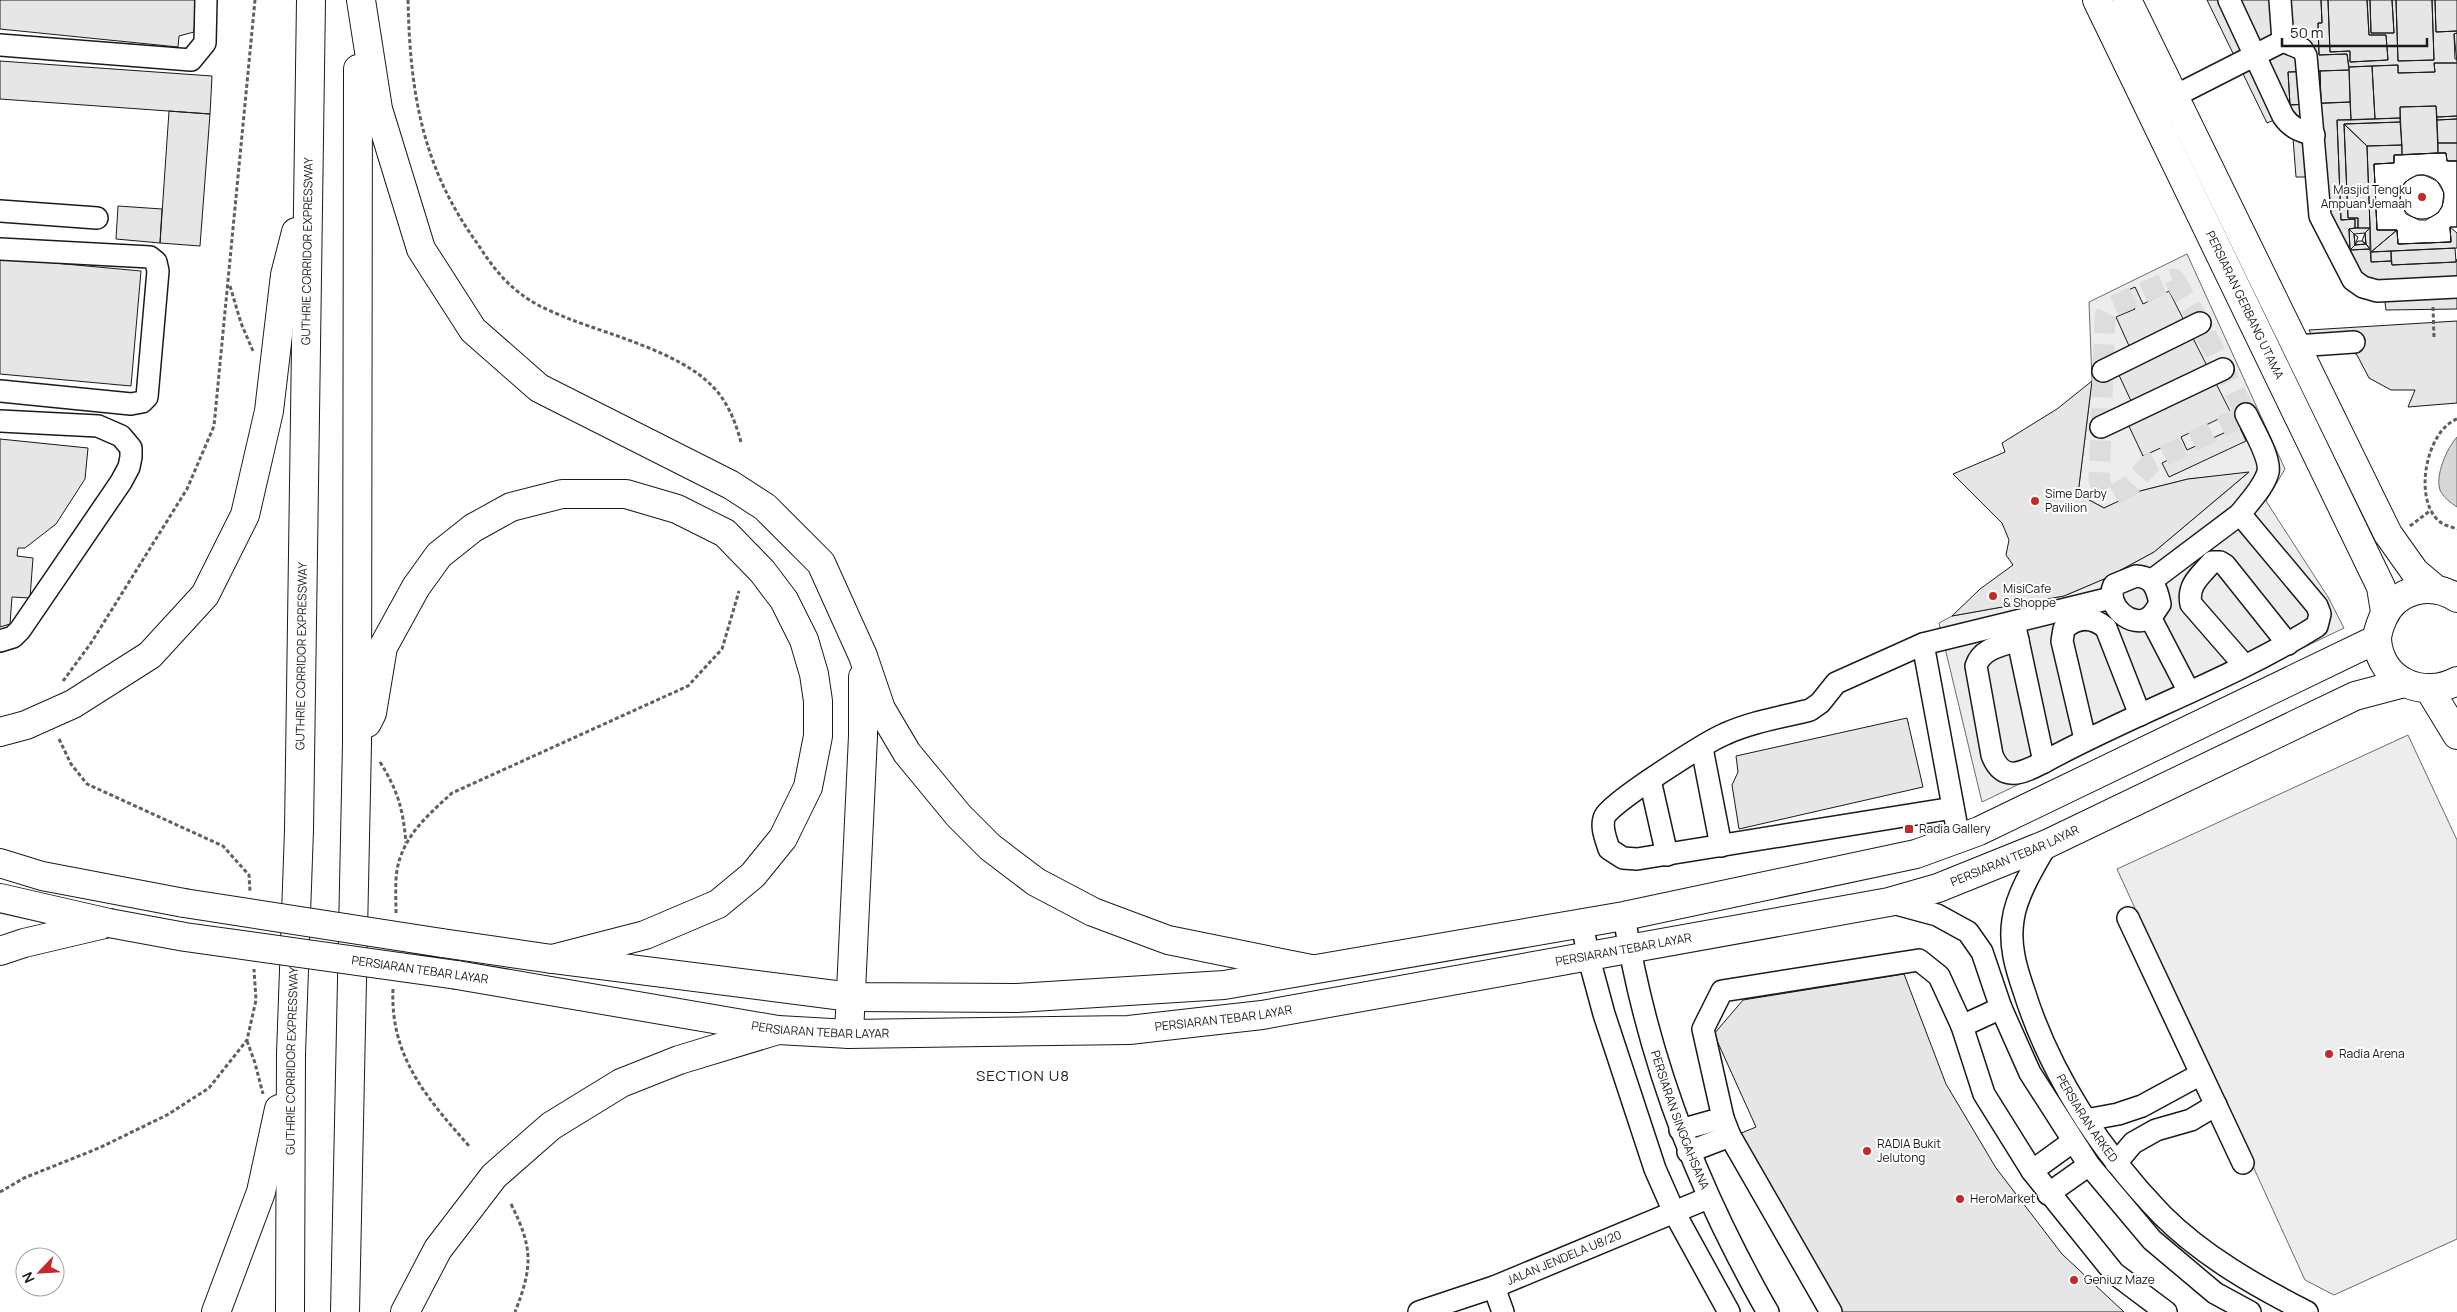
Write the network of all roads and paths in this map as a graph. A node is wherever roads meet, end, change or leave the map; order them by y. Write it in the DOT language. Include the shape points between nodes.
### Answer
graph roads {
  1 [pos="206,0"];
  2 [pos="255,0"];
  3 [pos="311,0"];
  4 [pos="360,0"];
  5 [pos="408,0"];
  6 [pos="2097,0"];
  7 [pos="2127,0"];
  8 [pos="2229,0"];
  9 [pos="2280,0"];
  10 [pos="2283,41"];
  11 [pos="0,45"];
  12 [pos="2255,56"];
  13 [pos="2172,97"];
  14 [pos="2314,135"];
  15 [pos="307,188"];
  16 [pos="0,211"];
  17 [pos="97,218"];
  18 [pos="0,249"];
  19 [pos="229,284"];
  20 [pos="2457,287"];
  21 [pos="2432,289"];
  22 [pos="2200,323"];
  23 [pos="2434,338"];
  24 [pos="2354,342"];
  25 [pos="2296,346"];
  26 [pos="254,354"];
  27 [pos="2223,369"];
  28 [pos="2103,372"];
  29 [pos="0,391"];
  30 [pos="2246,414"];
  31 [pos="2457,419"];
  32 [pos="0,421"];
  33 [pos="2101,426"];
  34 [pos="741,442"];
  35 [pos="2240,514"];
  36 [pos="2457,529"];
  37 [pos="2151,581"];
  38 [pos="739,591"];
  39 [pos="2445,593"];
  40 [pos="2110,598"];
  41 [pos="2385,612"];
  42 [pos="2150,617"];
  43 [pos="2016,631"];
  44 [pos="2377,640"];
  45 [pos="0,641"];
  46 [pos="1923,644"];
  47 [pos="2288,644"];
  48 [pos="863,656"];
  49 [pos="2244,665"];
  50 [pos="2457,681"];
  51 [pos="61,684"];
  52 [pos="2416,686"];
  53 [pos="2189,692"];
  54 [pos="2140,715"];
  55 [pos="0,732"];
  56 [pos="2457,735"];
  57 [pos="59,739"];
  58 [pos="2085,739"];
  59 [pos="357,743"];
  60 [pos="1702,748"];
  61 [pos="2044,762"];
  62 [pos="1650,780"];
  63 [pos="1953,808"];
  64 [pos="1959,839"];
  65 [pos="406,843"];
  66 [pos="2047,844"];
  67 [pos="1721,846"];
  68 [pos="1668,854"];
  69 [pos="0,863"];
  70 [pos="250,895"];
  71 [pos="0,898"];
  72 [pos="1889,902"];
  73 [pos="1624,916"];
  74 [pos="2128,918"];
  75 [pos="395,919"];
  76 [pos="109,923"];
  77 [pos="1582,923"];
  78 [pos="1629,948"];
  79 [pos="0,951"];
  80 [pos="1588,955"];
  81 [pos="552,959"];
  82 [pos="254,962"];
  83 [pos="1311,969"];
  84 [pos="393,987"];
  85 [pos="851,997"];
  86 [pos="2001,1008"];
  87 [pos="1962,1026"];
  88 [pos="778,1030"];
  89 [pos="849,1034"];
  90 [pos="291,1054"];
  91 [pos="2201,1074"];
  92 [pos="2159,1098"];
  93 [pos="2216,1105"];
  94 [pos="2086,1120"];
  95 [pos="2174,1125"];
  96 [pos="1726,1127"];
  97 [pos="1680,1130"];
  98 [pos="2072,1142"];
  99 [pos="469,1146"];
  100 [pos="1688,1152"];
  101 [pos="2116,1163"];
  102 [pos="2243,1163"];
  103 [pos="2089,1165"];
  104 [pos="2032,1171"];
  105 [pos="0,1192"];
  106 [pos="2048,1194"];
  107 [pos="1708,1198"];
  108 [pos="511,1204"];
  109 [pos="1674,1212"];
  110 [pos="1494,1287"];
  111 [pos="216,1312"];
  112 [pos="290,1312"];
  113 [pos="345,1312"];
  114 [pos="405,1312"];
  115 [pos="515,1312"];
  116 [pos="1419,1312"];
  117 [pos="1503,1312"];
  118 [pos="1729,1312"];
  119 [pos="1768,1312"];
  120 [pos="1831,1312"];
  121 [pos="2166,1312"];
  122 [pos="2250,1312"];
  123 [pos="2306,1312"];
  1 -- 11 [label="street" via="205,42 191,60"];
  2 -- 19 [label="path"];
  3 -- 15 [label="main road, GUTHRIE CORRIDOR EXPRESSWAY"];
  4 -- 48 [label="main road" via="378,109 421,249 473,330 539,388 731,485 765,507 821,563"];
  4 -- 59 [label="main road"];
  5 -- 34 [label="path" via="409,50 422,130 432,162 456,214 501,277 523,296 556,313 680,362 710,383 735,418"];
  6 -- 41 [label="main road, PERSIARAN GERBANG UTAMA" via="2380,587"];
  7 -- 13 [label="main road"];
  8 -- 12 [label="street"];
  9 -- 10 [label="street"];
  10 -- 12 [label="street"];
  10 -- 14 [label="street" via="2302,48 2306,56"];
  12 -- 13 [label="street"];
  12 -- 14 [label="street" via="2288,124"];
  13 -- 25 [label="main road"];
  14 -- 21 [label="street" via="2320,216 2354,280 2377,291"];
  15 -- 55 [label="main road" via="285,274 268,411 245,514 205,595 150,655 73,704 26,726"];
  15 -- 90 [label="main road, GUTHRIE CORRIDOR EXPRESSWAY" via="299,830"];
  16 -- 17 [label="street"];
  18 -- 29 [label="street" via="150,257 156,262 158,271 147,397 142,402 131,404"];
  19 -- 26 [label="path"];
  19 -- 51 [label="path" via="214,426 187,489 91,643"];
  20 -- 21 [label="street"];
  21 -- 23 [label="path"];
  22 -- 28 [label="street"];
  24 -- 25 [label="street"];
  25 -- 39 [label="main road" via="2388,534 2415,572"];
  27 -- 33 [label="street"];
  30 -- 35 [label="street" via="2268,460 2268,472"];
  31 -- 36 [label="path" via="2442,429 2433,444 2424,494 2439,522"];
  32 -- 45 [label="street" via="98,426 126,440 131,458 121,482 20,630"];
  35 -- 37 [label="street"];
  35 -- 47 [label="street" via="2317,606 2320,614 2317,626"];
  37 -- 40 [label="street" via="2145,576 2126,579 2114,585"];
  37 -- 42 [label="street" via="2157,587 2160,604"];
  38 -- 65 [label="path" via="722,649 688,686 452,793 420,822"];
  39 -- 41 [label="main road" via="2420,589 2406,593"];
  40 -- 42 [label="street" via="2114,607 2125,615 2143,620"];
  40 -- 43 [label="street"];
  41 -- 44 [label="main road, PERSIARAN GERBANG UTAMA"];
  42 -- 53 [label="street"];
  43 -- 46 [label="street"];
  43 -- 61 [label="street"];
  43 -- 61 [label="street" via="1979,657 1976,666 1992,756 1996,766 2018,774"];
  44 -- 52 [label="main road" via="2390,672"];
  44 -- 64 [label="main road"];
  46 -- 60 [label="street" via="1836,683 1820,704 1810,710 1723,734"];
  46 -- 63 [label="street"];
  47 -- 49 [label="street"];
  47 -- 49 [label="street" via="2225,565 2212,562 2192,586 2189,594 2191,604"];
  48 -- 83 [label="main road" via="881,709 907,753 959,816 990,847 1036,882 1093,912 1168,940"];
  48 -- 85 [label="main road" via="863,736"];
  49 -- 53 [label="street"];
  50 -- 52 [label="main road" via="2448,686"];
  52 -- 56 [label="main road"];
  52 -- 66 [label="main road, PERSIARAN TEBAR LAYAR" via="2355,696"];
  53 -- 54 [label="street"];
  54 -- 58 [label="street"];
  54 -- 58 [label="street" via="2106,628 2089,619 2076,621 2064,629 2062,641"];
  57 -- 70 [label="path" via="71,764 87,784 223,846 249,876"];
  58 -- 61 [label="street"];
  59 -- 65 [label="path" via="379,759 391,780 404,811"];
  59 -- 81 [label="main road" via="372,713 383,647 416,587 439,555 473,528 511,507 562,494 626,494 677,510 725,533 762,571 784,600 804,640 818,701 818,736 808,787 783,838 753,874 718,904 645,935"];
  59 -- 113 [label="main road"];
  60 -- 62 [label="street"];
  60 -- 67 [label="street"];
  62 -- 68 [label="street"];
  62 -- 68 [label="street" via="1612,805 1604,816 1604,829 1609,849 1616,855 1637,859"];
  63 -- 64 [label="street"];
  63 -- 67 [label="street"];
  64 -- 73 [label="main road" via="1906,856"];
  65 -- 75 [label="path" via="397,870"];
  66 -- 72 [label="main road, PERSIARAN TEBAR LAYAR" via="1938,888"];
  66 -- 94 [label="street, PERSIARAN ARKED" via="2028,879 2013,918 2011,937 2015,964 2032,1017 2051,1060"];
  67 -- 68 [label="street"];
  69 -- 81 [label="main road, bridge" via="42,876 184,903"];
  71 -- 76 [label="main road, PERSIARAN TEBAR LAYAR"];
  72 -- 78 [label="main road, PERSIARAN TEBAR LAYAR"];
  72 -- 86 [label="street, PERSIARAN ARKED" via="1937,915 1968,932 1982,952"];
  73 -- 77 [label="main road"];
  73 -- 78 [label="street, PERSIARAN SINGGAHSANA"];
  74 -- 91 [label="street"];
  76 -- 79 [label="main road"];
  76 -- 88 [label="main road, PERSIARAN TEBAR LAYAR, bridge" via="185,937 457,975"];
  77 -- 80 [label="street"];
  77 -- 83 [label="main road"];
  78 -- 80 [label="main road, PERSIARAN TEBAR LAYAR"];
  78 -- 97 [label="street, PERSIARAN SINGGAHSANA"];
  80 -- 89 [label="main road, PERSIARAN TEBAR LAYAR" via="1262,1015 1129,1030"];
  80 -- 109 [label="street" via="1639,1125"];
  81 -- 85 [label="main road"];
  82 -- 105 [label="path" via="256,1000 247,1040 209,1088 167,1115 99,1148 24,1178"];
  83 -- 85 [label="main road" via="1224,984 1017,998"];
  84 -- 99 [label="path" via="399,1042 406,1064 427,1098"];
  85 -- 89 [label="main road"];
  86 -- 87 [label="street"];
  86 -- 98 [label="street, PERSIARAN ARKED" via="2030,1073"];
  87 -- 96 [label="street" via="1939,976 1919,960 1722,991 1703,1029"];
  87 -- 104 [label="street" via="1984,1094"];
  88 -- 89 [label="main road, PERSIARAN TEBAR LAYAR"];
  88 -- 114 [label="main road" via="679,1060 621,1083 551,1126 494,1176 438,1249"];
  90 -- 111 [label="main road" via="261,1192"];
  90 -- 112 [label="main road, GUTHRIE CORRIDOR EXPRESSWAY"];
  91 -- 92 [label="street"];
  91 -- 93 [label="street"];
  92 -- 94 [label="street" via="2118,1114"];
  92 -- 95 [label="street"];
  93 -- 95 [label="street" via="2191,1120"];
  93 -- 102 [label="street"];
  94 -- 101 [label="street, PERSIARAN ARKED"];
  95 -- 101 [label="street" via="2156,1130 2133,1144"];
  96 -- 97 [label="street"];
  96 -- 100 [label="street"];
  96 -- 120 [label="street"];
  97 -- 100 [label="street, PERSIARAN SINGGAHSANA"];
  98 -- 103 [label="street, PERSIARAN ARKED"];
  98 -- 104 [label="street"];
  100 -- 107 [label="street, PERSIARAN SINGGAHSANA"];
  101 -- 123 [label="street, PERSIARAN ARKED" via="2163,1216 2210,1255"];
  103 -- 106 [label="street"];
  103 -- 122 [label="street, PERSIARAN ARKED" via="2152,1240 2215,1292"];
  104 -- 106 [label="street"];
  106 -- 121 [label="street" via="2114,1273"];
  107 -- 109 [label="street, JALAN JENDELA U8/20"];
  107 -- 119 [label="street, PERSIARAN SINGGAHSANA"];
  108 -- 115 [label="path" via="523,1230 528,1252 527,1283"];
  109 -- 110 [label="street, JALAN JENDELA U8/20"];
  109 -- 118 [label="street"];
  110 -- 116 [label="street, JALAN JENDELA U8/20"];
  110 -- 117 [label="street"];
}
